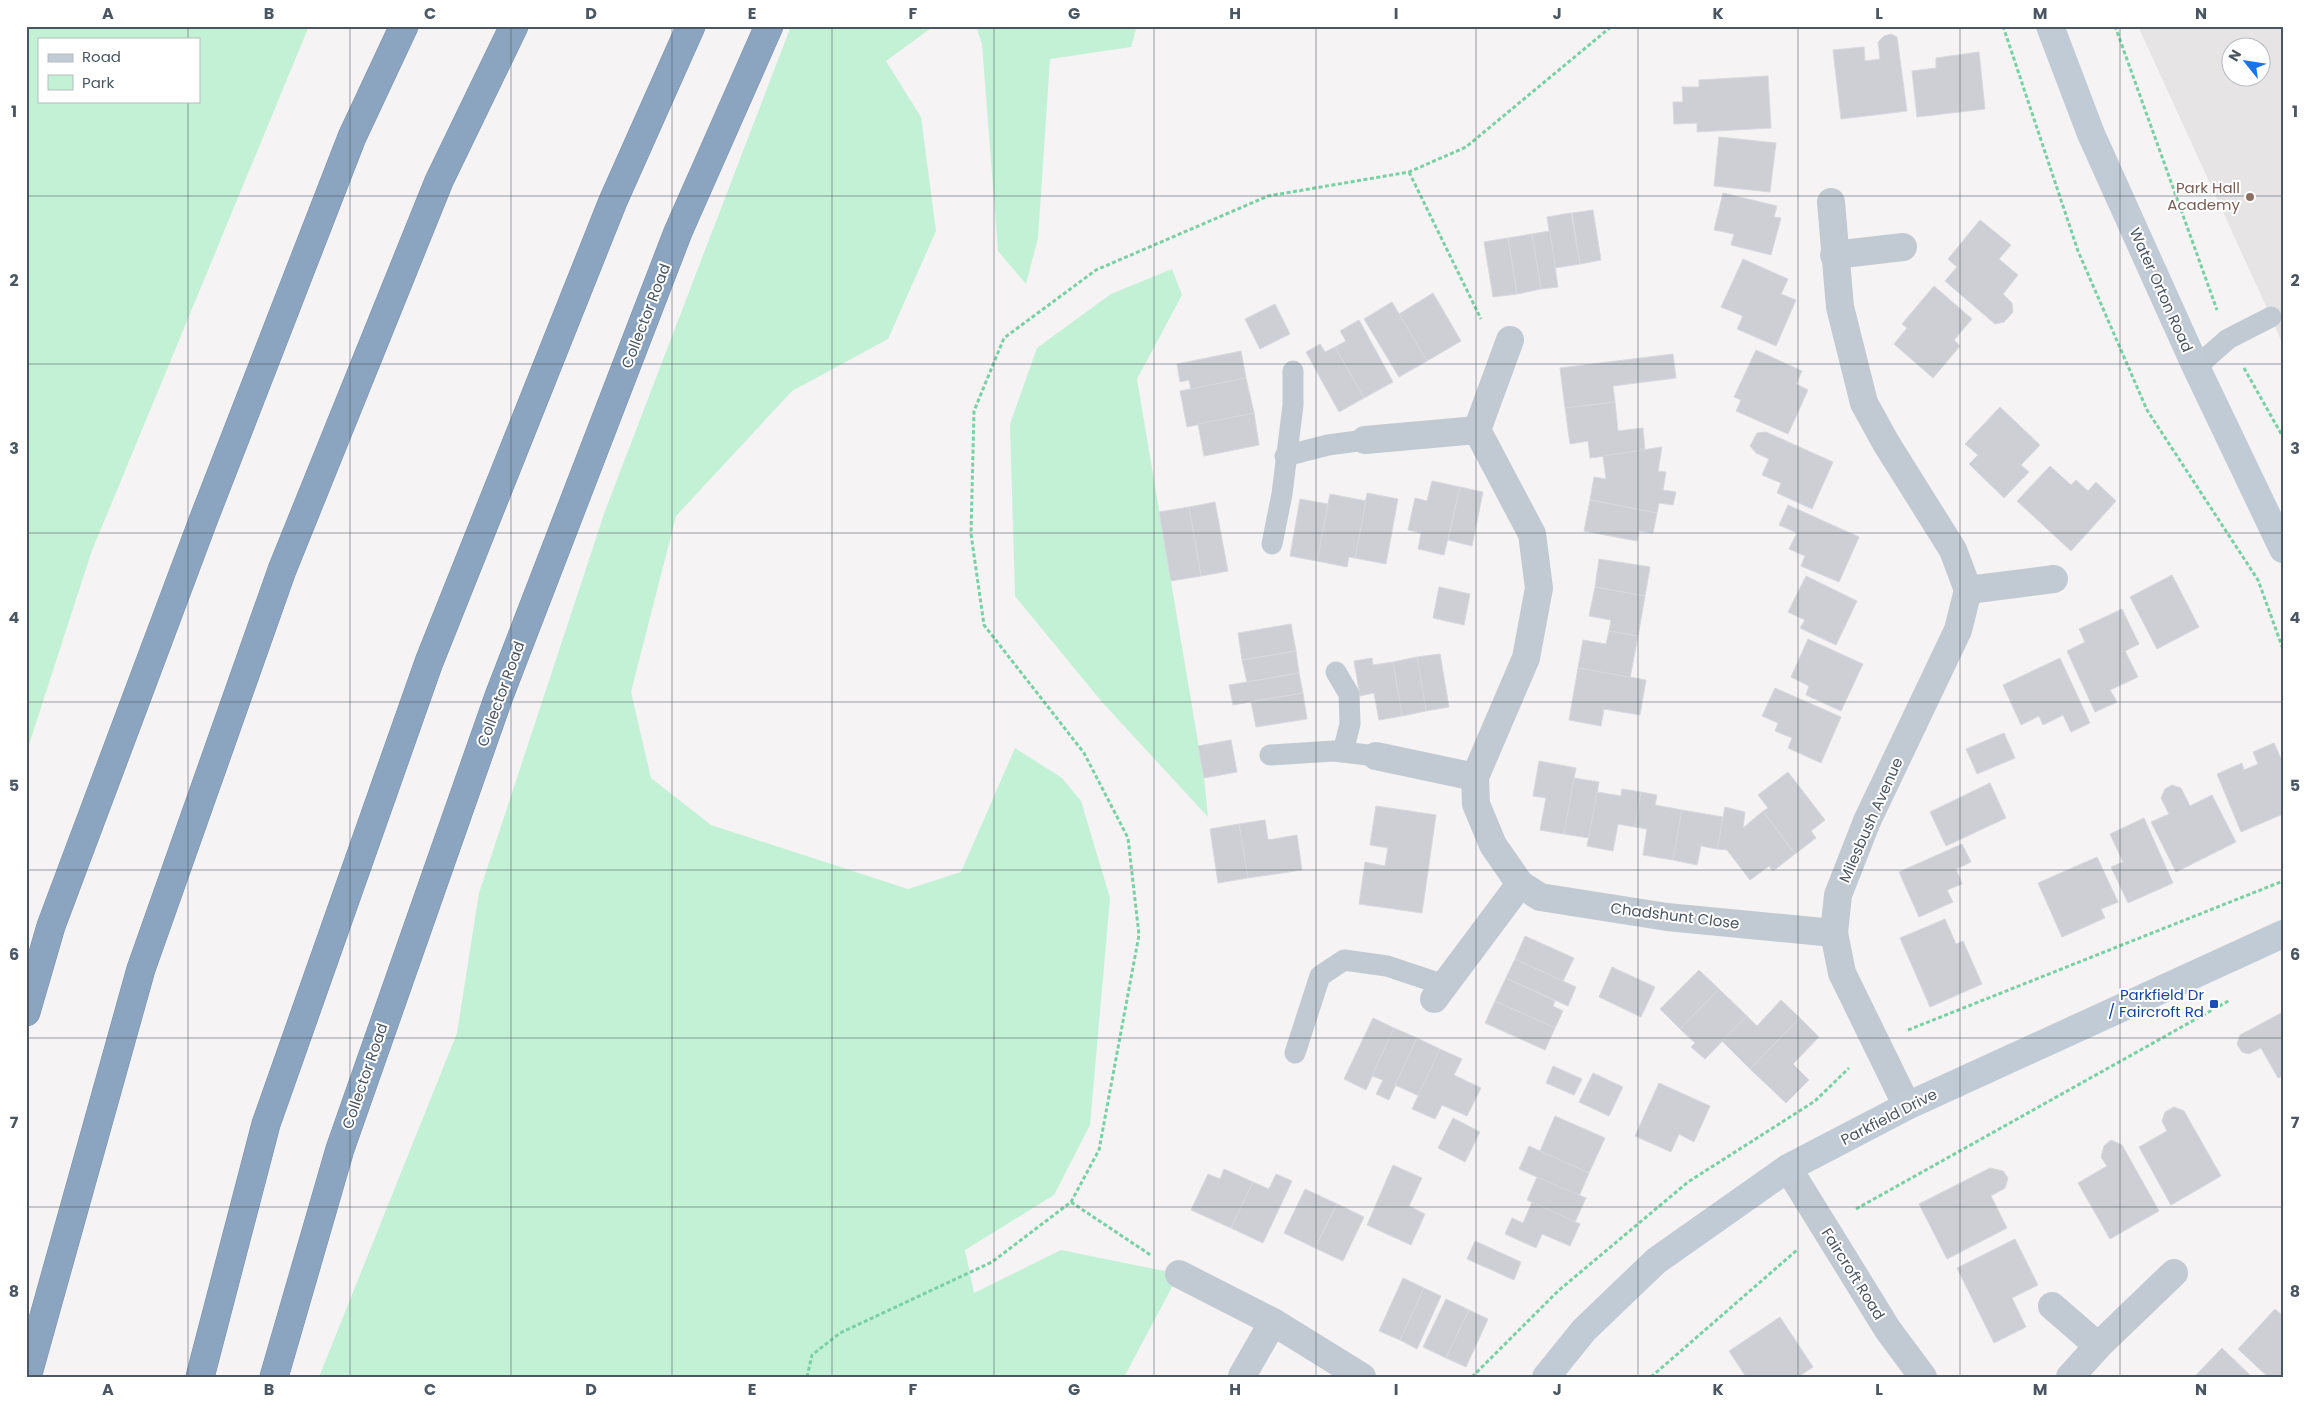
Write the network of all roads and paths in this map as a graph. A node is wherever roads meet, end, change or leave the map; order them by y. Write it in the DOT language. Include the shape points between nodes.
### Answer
graph roads {
  1 [pos="404,26"];
  2 [pos="514,26"];
  3 [pos="691,26"];
  4 [pos="769,26"];
  5 [pos="1612,26"];
  6 [pos="2002,26"];
  7 [pos="2050,26"];
  8 [pos="2115,26"];
  9 [pos="1409,172"];
  10 [pos="1831,202"];
  11 [pos="1903,247"];
  12 [pos="1834,255"];
  13 [pos="2271,317"];
  14 [pos="2228,339"];
  15 [pos="1510,340"];
  16 [pos="2196,368"];
  17 [pos="1294,371"];
  18 [pos="1477,430"];
  19 [pos="2283,437"];
  20 [pos="1365,440"];
  21 [pos="1285,456"];
  22 [pos="1272,544"];
  23 [pos="2283,549"];
  24 [pos="2054,579"];
  25 [pos="1968,590"];
  26 [pos="2283,649"];
  27 [pos="1336,672"];
  28 [pos="1343,752"];
  29 [pos="1270,755"];
  30 [pos="1376,756"];
  31 [pos="1475,777"];
  32 [pos="1520,884"];
  33 [pos="1834,933"];
  34 [pos="2283,934"];
  35 [pos="1439,992"];
  36 [pos="2231,999"];
  37 [pos="26,1012"];
  38 [pos="1295,1053"];
  39 [pos="1907,1106"];
  40 [pos="1788,1168"];
  41 [pos="1071,1202"];
  42 [pos="1824,1226"];
  43 [pos="2174,1273"];
  44 [pos="1179,1274"];
  45 [pos="2052,1306"];
  46 [pos="1274,1322"];
  47 [pos="2098,1346"];
  48 [pos="1242,1376"];
  49 [pos="27,1377"];
  50 [pos="200,1377"];
  51 [pos="274,1377"];
  52 [pos="807,1377"];
  53 [pos="1362,1377"];
  54 [pos="1546,1377"];
  55 [pos="1650,1377"];
  56 [pos="1922,1377"];
  57 [pos="2070,1377"];
  1 -- 37 [label="highway" via="352,137 204,518 51,926"];
  2 -- 49 [label="highway" via="439,181 282,570 141,970"];
  3 -- 50 [label="highway" via="614,201 429,662 266,1124"];
  4 -- 51 [label="highway, Collector Road" via="678,232 499,696 340,1149"];
  5 -- 9 [label="path" via="1466,147"];
  6 -- 26 [label="path" via="2078,250 2147,410 2258,580"];
  7 -- 16 [label="street, Water Orton Road" via="2091,134"];
  8 -- 14 [label="path"];
  9 -- 15 [label="path" via="1486,329"];
  9 -- 41 [label="path" via="1268,196 1096,270 1004,338 974,411 971,534 984,625 1084,752 1128,838 1139,935 1099,1150"];
  10 -- 12 [label="street"];
  11 -- 12 [label="street"];
  12 -- 25 [label="street" via="1840,307 1864,402 1953,550"];
  13 -- 14 [label="lane"];
  14 -- 16 [label="lane"];
  14 -- 19 [label="path"];
  15 -- 18 [label="street"];
  16 -- 23 [label="street, Water Orton Road"];
  17 -- 21 [label="lane" via="1293,405"];
  18 -- 20 [label="street"];
  18 -- 31 [label="street, Chadshunt Close" via="1532,534 1539,588 1526,658"];
  20 -- 21 [label="lane"];
  21 -- 22 [label="lane" via="1282,494"];
  24 -- 25 [label="street"];
  25 -- 33 [label="street, Milesbush Avenue" via="1958,630 1867,821 1838,895"];
  27 -- 28 [label="lane" via="1349,694 1350,724"];
  28 -- 29 [label="lane"];
  28 -- 30 [label="lane"];
  30 -- 31 [label="street"];
  31 -- 32 [label="street, Chadshunt Close" via="1476,804 1494,845"];
  32 -- 33 [label="street, Chadshunt Close" via="1540,897 1667,918"];
  32 -- 35 [label="street"];
  33 -- 39 [label="street, Milesbush Avenue" via="1842,974"];
  34 -- 39 [label="street, Parkfield Drive"];
  35 -- 38 [label="lane" via="1387,966 1344,960 1320,976"];
  36 -- 42 [label="path"];
  39 -- 40 [label="street, Parkfield Drive"];
  40 -- 42 [label="street, Faircroft Road"];
  40 -- 54 [label="street, Parkfield Drive" via="1656,1261 1584,1330"];
  41 -- 44 [label="path"];
  41 -- 52 [label="path" via="992,1262 840,1333 812,1356"];
  42 -- 55 [label="path"];
  42 -- 56 [label="street, Faircroft Road" via="1888,1330"];
  43 -- 47 [label="street"];
  44 -- 46 [label="street"];
  45 -- 47 [label="street"];
  46 -- 48 [label="street"];
  46 -- 53 [label="street"];
  47 -- 57 [label="street"];
}
